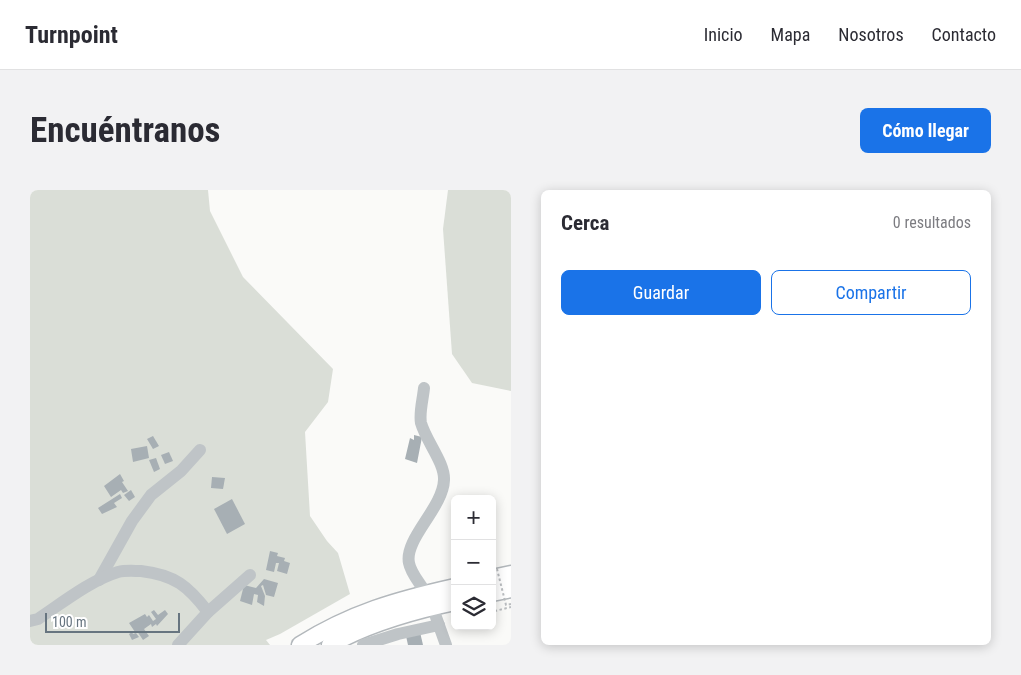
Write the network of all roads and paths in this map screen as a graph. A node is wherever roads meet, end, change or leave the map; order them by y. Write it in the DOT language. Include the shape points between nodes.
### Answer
graph roads {
  1 [pos="424,388"];
  2 [pos="200,450"];
  3 [pos="496,569"];
  4 [pos="511,574"];
  5 [pos="250,575"];
  6 [pos="496,577"];
  7 [pos="99,580"];
  8 [pos="451,589"];
  9 [pos="511,589"];
  10 [pos="496,592"];
  11 [pos="430,600"];
  12 [pos="451,602"];
  13 [pos="511,606"];
  14 [pos="496,610"];
  15 [pos="208,612"];
  16 [pos="30,621"];
  17 [pos="439,625"];
  18 [pos="399,639"];
  19 [pos="178,645"];
  20 [pos="300,645"];
  21 [pos="330,645"];
  22 [pos="363,645"];
  23 [pos="446,645"];
  1 -- 11 [label="street" via="421,421 443,468 444,480 442,492 408,553 409,566"];
  2 -- 7 [label="street" via="181,471 151,495 132,521"];
  3 -- 13 [label="path, bridge" via="506,605"];
  4 -- 6 [label="main road"];
  5 -- 15 [label="street"];
  7 -- 15 [label="street" via="132,570 154,572 172,578 196,597"];
  7 -- 16 [label="street"];
  8 -- 11 [label="main road"];
  9 -- 10 [label="main road"];
  11 -- 12 [label="main road"];
  11 -- 17 [label="street"];
  11 -- 20 [label="main road" via="403,599 337,624"];
  11 -- 21 [label="main road"];
  13 -- 14 [label="path"];
  15 -- 19 [label="street"];
  17 -- 18 [label="street"];
  17 -- 23 [label="street"];
  18 -- 22 [label="street"];
}
